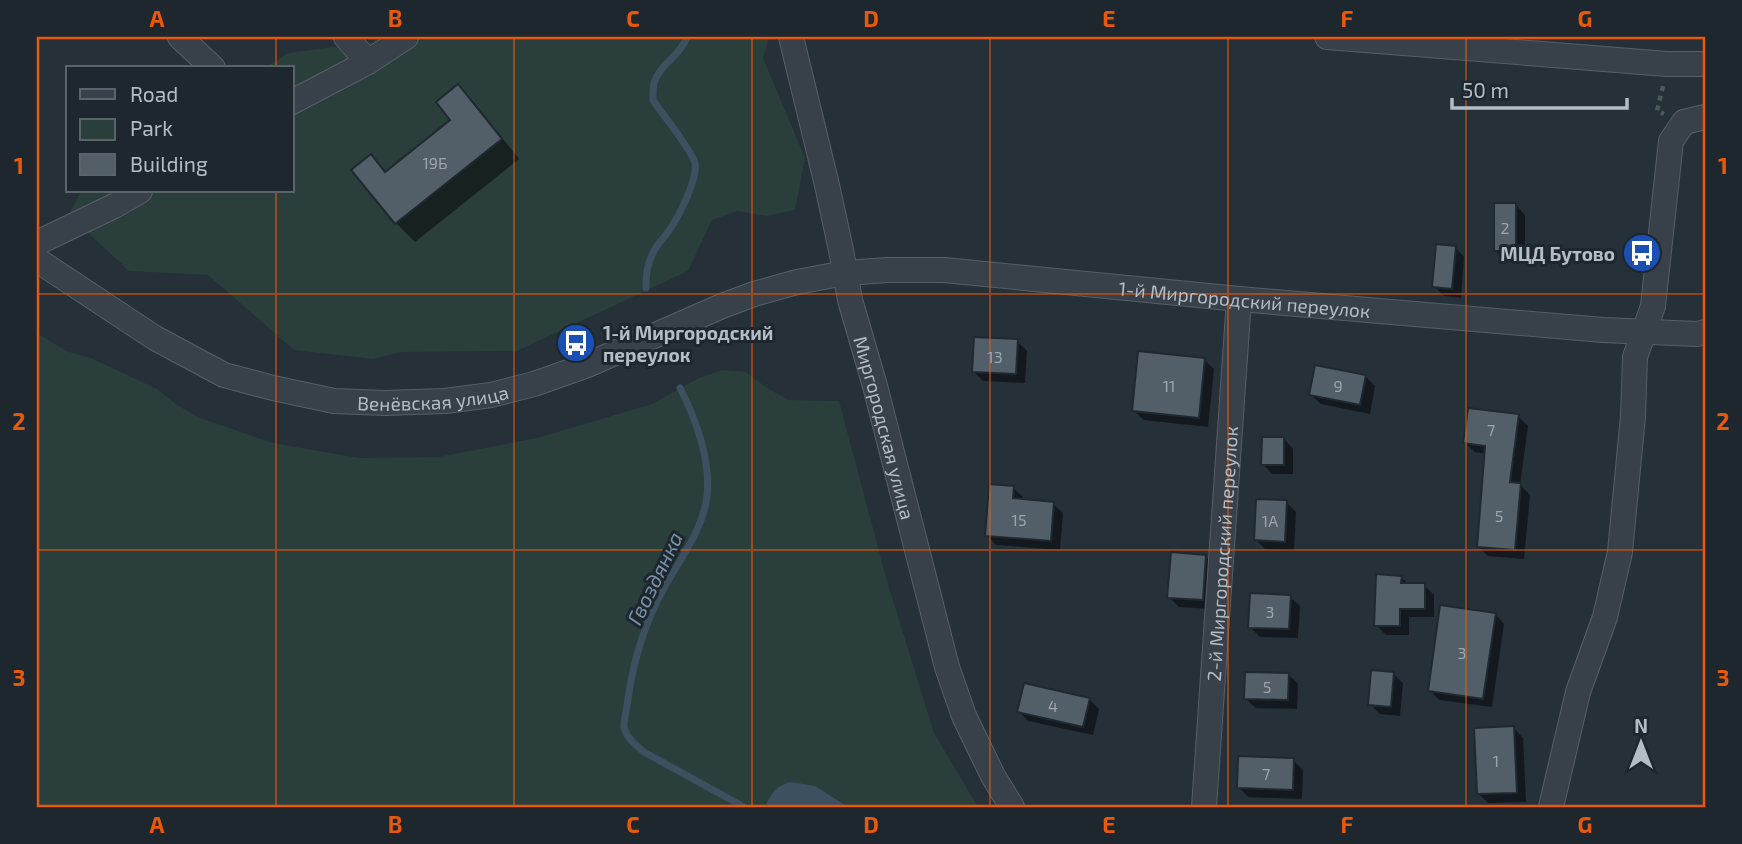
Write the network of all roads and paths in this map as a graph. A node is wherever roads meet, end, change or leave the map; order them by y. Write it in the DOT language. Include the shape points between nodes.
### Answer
graph roads {
  1 [pos="180,37"];
  2 [pos="346,37"];
  3 [pos="406,37"];
  4 [pos="792,37"];
  5 [pos="1327,37"];
  6 [pos="368,62"];
  7 [pos="1667,64"];
  8 [pos="1705,64"];
  9 [pos="211,66"];
  10 [pos="294,101"];
  11 [pos="1694,119"];
  12 [pos="138,192"];
  13 [pos="37,243"];
  14 [pos="37,260"];
  15 [pos="845,273"];
  16 [pos="1239,299"];
  17 [pos="1644,332"];
  18 [pos="1705,332"];
  19 [pos="1012,807"];
  20 [pos="1204,807"];
  21 [pos="1551,807"];
  1 -- 9 [label="street"];
  2 -- 6 [label="street"];
  3 -- 6 [label="street"];
  4 -- 15 [label="street, Миргородская улица"];
  5 -- 7 [label="street"];
  6 -- 10 [label="street"];
  7 -- 8 [label="street"];
  7 -- 11 [label="path" via="1657,111"];
  11 -- 17 [label="street" via="1671,141 1653,306"];
  12 -- 13 [label="street"];
  14 -- 15 [label="street, Венёвская улица" via="155,338 224,375 334,401 385,403 444,401 534,384 733,302"];
  15 -- 16 [label="street, 1-й Миргородский переулок" via="944,270"];
  15 -- 19 [label="street, Миргородская улица" via="947,667 964,716"];
  16 -- 17 [label="street, 1-й Миргородский переулок"];
  16 -- 20 [label="street, 2-й Миргородский переулок"];
  17 -- 18 [label="street, 1-й Миргородский переулок"];
  17 -- 21 [label="street" via="1634,356 1620,552 1605,617 1578,692"];
}
